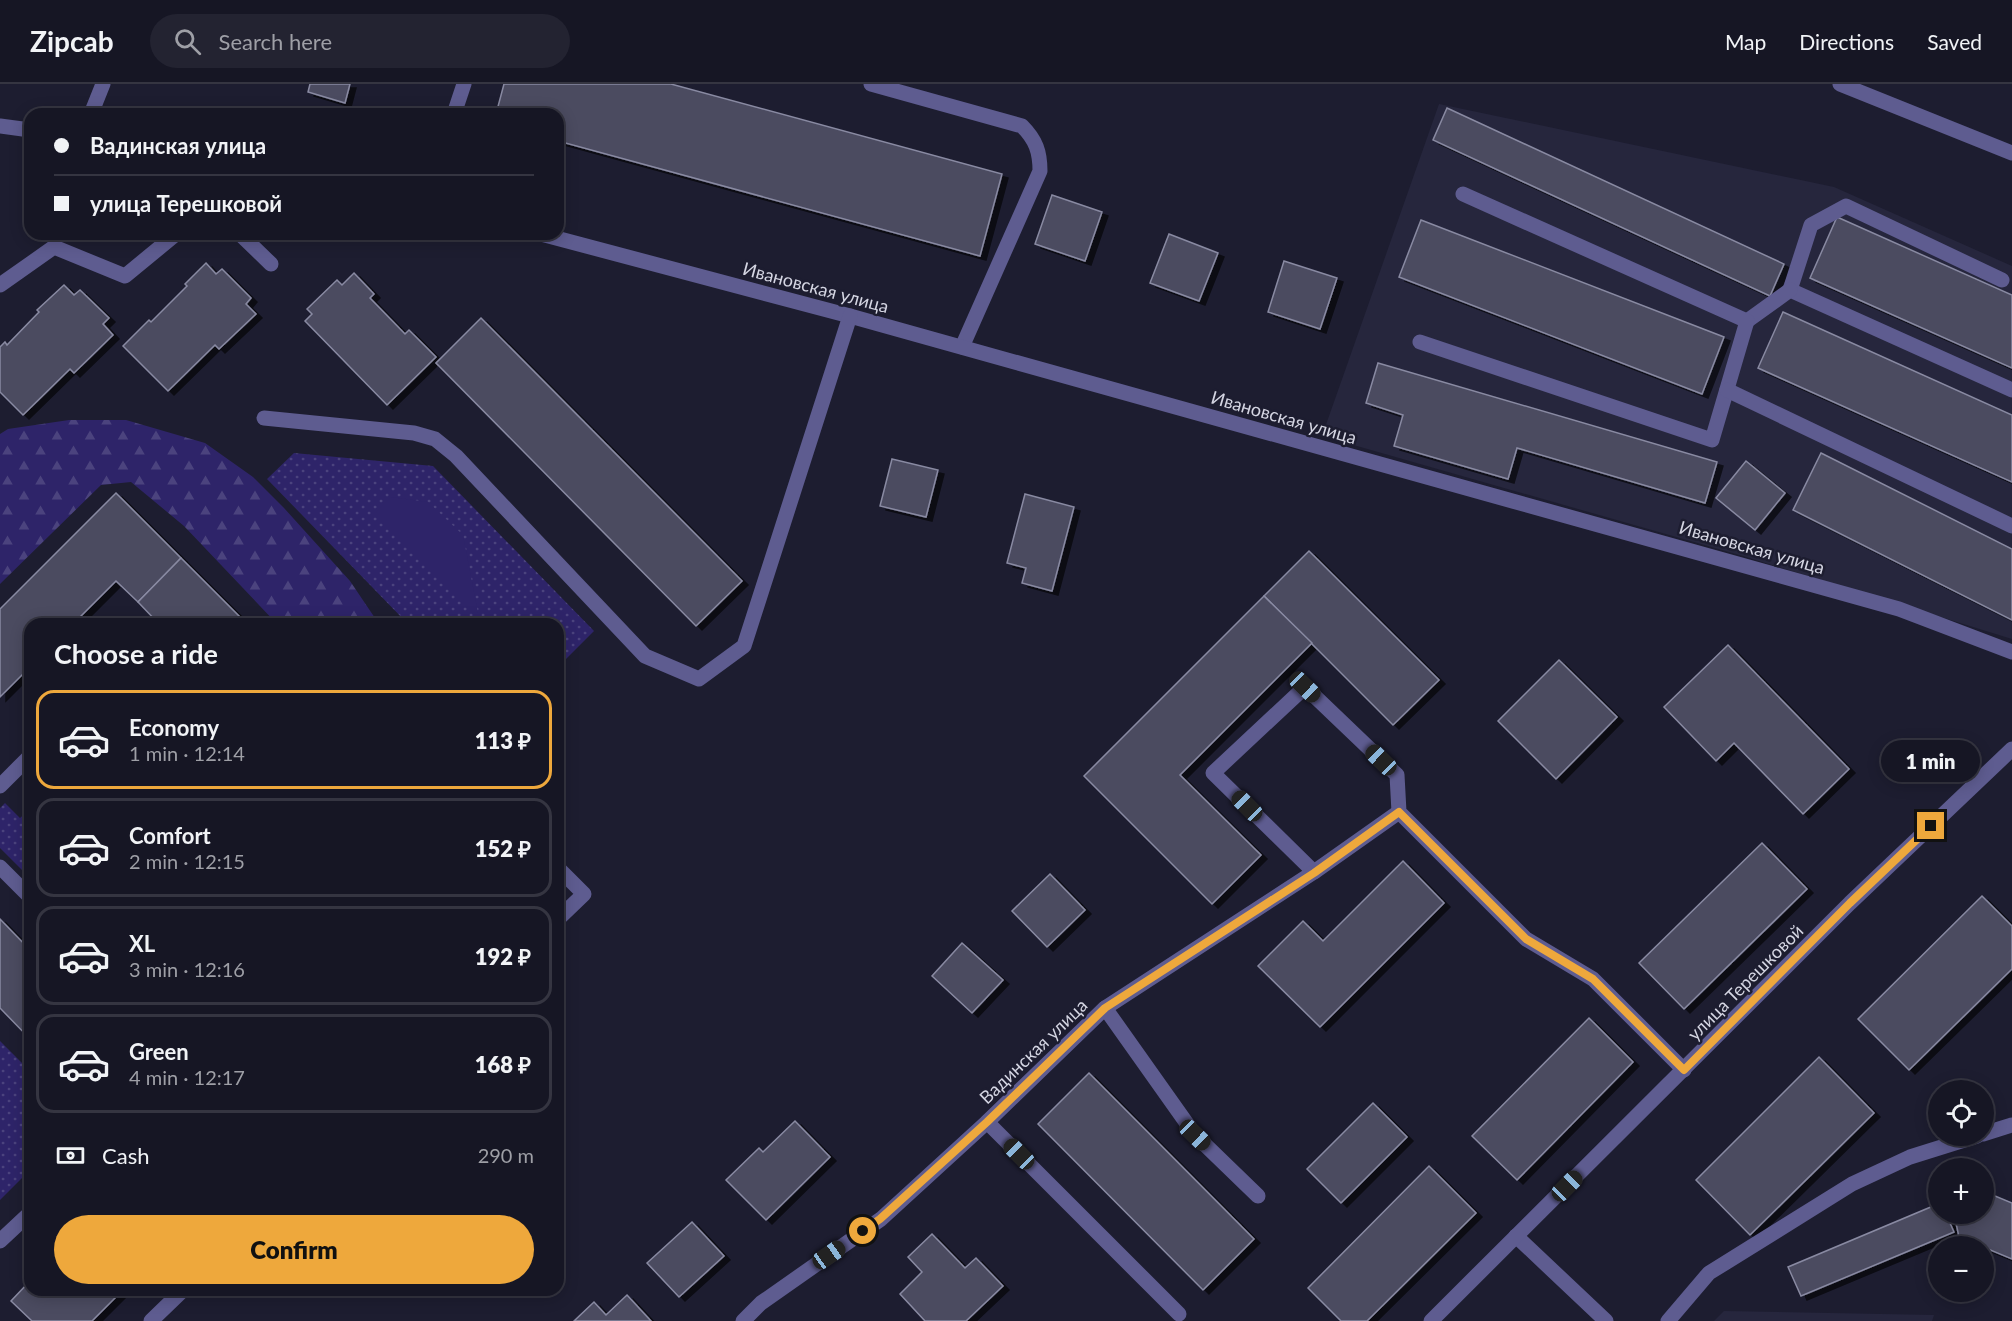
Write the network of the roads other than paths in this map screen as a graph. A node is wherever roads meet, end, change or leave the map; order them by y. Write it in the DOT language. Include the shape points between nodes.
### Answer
graph roads {
  1 [pos="103,84"];
  2 [pos="464,84"];
  3 [pos="871,84"];
  4 [pos="1840,84"];
  5 [pos="94,108"];
  6 [pos="456,108"];
  7 [pos="0,126"];
  8 [pos="24,129"];
  9 [pos="2012,153"];
  10 [pos="1463,194"];
  11 [pos="169,240"];
  12 [pos="246,240"];
  13 [pos="564,240"];
  14 [pos="271,264"];
  15 [pos="2002,280"];
  16 [pos="0,285"];
  17 [pos="1790,290"];
  18 [pos="850,316"];
  19 [pos="1747,321"];
  20 [pos="1420,342"];
  21 [pos="962,347"];
  22 [pos="1727,390"];
  23 [pos="2012,390"];
  24 [pos="264,418"];
  25 [pos="2012,526"];
  26 [pos="2012,652"];
  27 [pos="2012,749"];
  28 [pos="24,762"];
  29 [pos="0,786"];
  30 [pos="1399,812"];
  31 [pos="0,867"];
  32 [pos="1314,873"];
  33 [pos="564,874"];
  34 [pos="24,891"];
  35 [pos="564,913"];
  36 [pos="1105,1008"];
  37 [pos="1684,1070"];
  38 [pos="987,1122"];
  39 [pos="2012,1125"];
  40 [pos="1994,1131"];
  41 [pos="1945,1146"];
  42 [pos="1258,1196"];
  43 [pos="24,1219"];
  44 [pos="1516,1236"];
  45 [pos="0,1241"];
  46 [pos="177,1296"];
  47 [pos="1179,1314"];
  48 [pos="151,1321"];
  49 [pos="743,1321"];
  50 [pos="1431,1321"];
  51 [pos="1606,1321"];
  52 [pos="1668,1321"];
  1 -- 5 [label="street"];
  2 -- 6 [label="street"];
  3 -- 21 [label="street" via="1023,126 1040,153 1040,171"];
  4 -- 9 [label="street"];
  7 -- 8 [label="street"];
  10 -- 19 [label="street"];
  11 -- 16 [label="street" via="125,276 54,247"];
  12 -- 14 [label="street"];
  13 -- 18 [label="street, Ивановская улица"];
  15 -- 17 [label="street" via="1846,206 1811,225"];
  17 -- 19 [label="street"];
  17 -- 23 [label="street"];
  18 -- 21 [label="street, Ивановская улица"];
  18 -- 24 [label="street" via="744,646 699,679 645,656 456,456 435,439 414,433"];
  19 -- 22 [label="street"];
  20 -- 22 [label="street" via="1712,440"];
  21 -- 26 [label="street, Ивановская улица" via="1899,609"];
  22 -- 25 [label="street"];
  27 -- 37 [label="street, улица Терешковой" via="1850,903"];
  28 -- 29 [label="street"];
  30 -- 32 [label="street, Вадинская улица"];
  30 -- 32 [label="street" via="1397,775 1305,687 1213,773"];
  30 -- 37 [label="street" via="1526,939 1593,979"];
  31 -- 34 [label="street"];
  32 -- 36 [label="street, Вадинская улица"];
  33 -- 35 [label="street" via="584,894"];
  36 -- 38 [label="street, Вадинская улица"];
  36 -- 42 [label="street" via="1195,1135"];
  37 -- 44 [label="street, улица Терешковой"];
  38 -- 47 [label="street"];
  38 -- 49 [label="street, Вадинская улица" via="880,1219 761,1303"];
  39 -- 40 [label="street"];
  41 -- 52 [label="street" via="1910,1157 1852,1184 1709,1273"];
  43 -- 45 [label="street"];
  44 -- 50 [label="street, улица Терешковой"];
  44 -- 51 [label="street"];
  46 -- 48 [label="street"];
}
